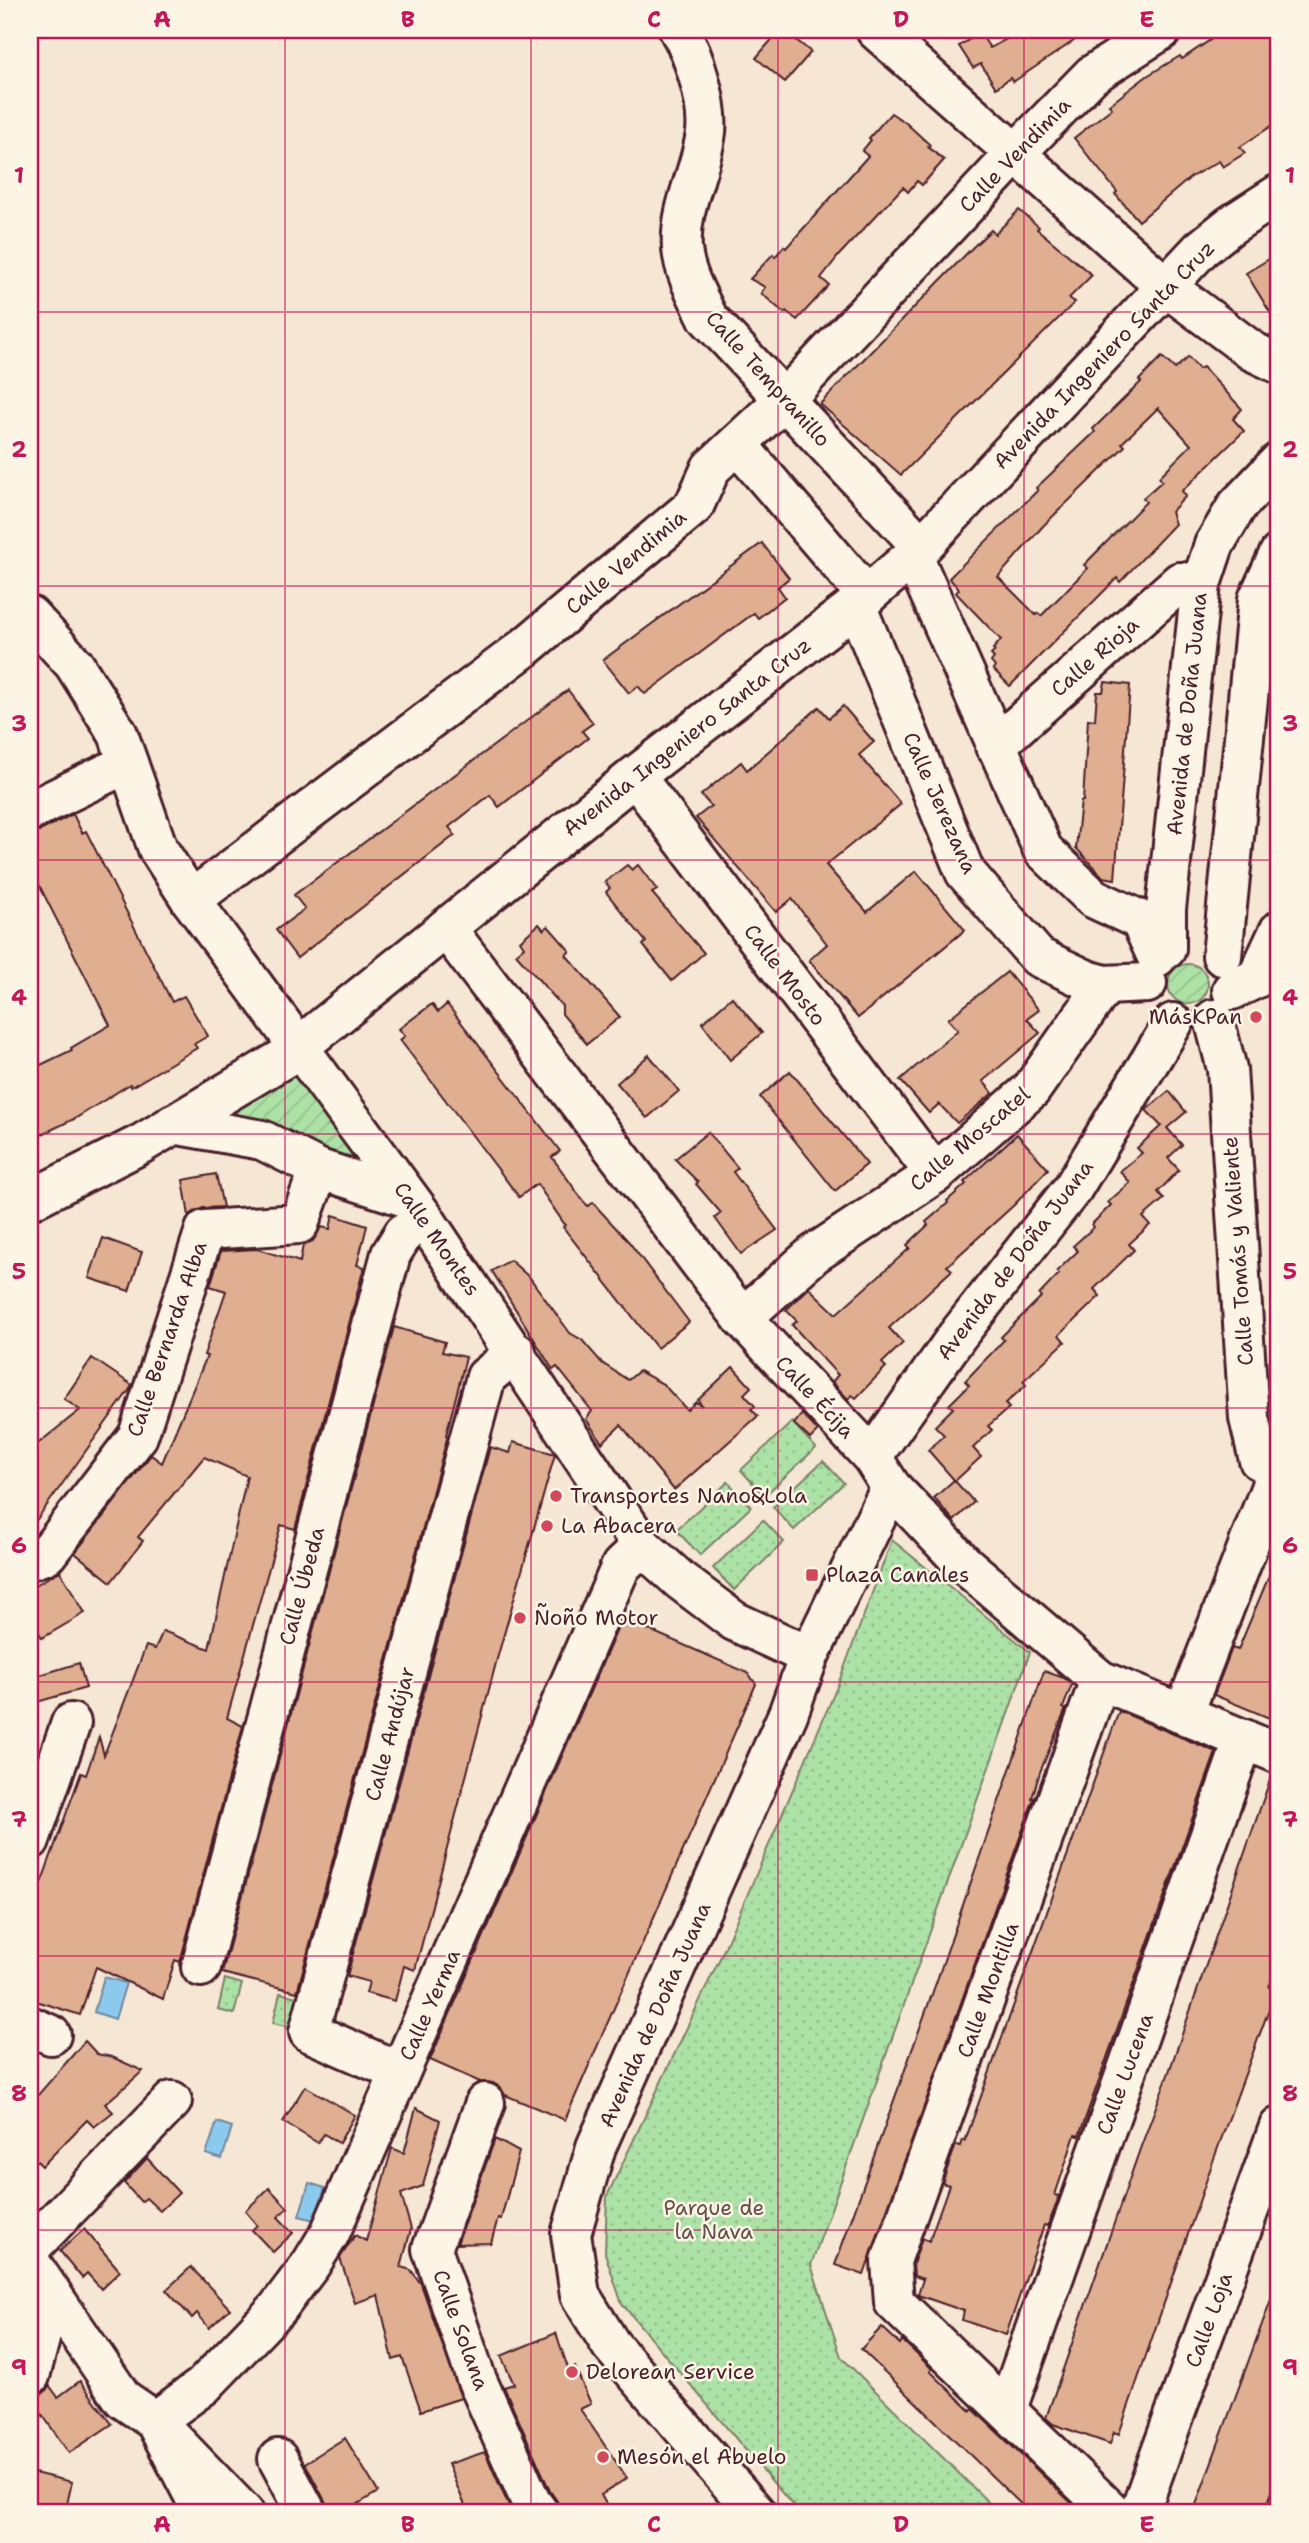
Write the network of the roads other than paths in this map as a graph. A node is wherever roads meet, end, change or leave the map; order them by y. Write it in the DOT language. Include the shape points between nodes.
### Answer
graph roads {
  1 [pos="876,30"];
  2 [pos="1162,30"];
  3 [pos="692,34"];
  4 [pos="1016,153"];
  5 [pos="1279,194"];
  6 [pos="1165,286"];
  7 [pos="1279,364"];
  8 [pos="785,399"];
  9 [pos="737,444"];
  10 [pos="1279,462"];
  11 [pos="917,551"];
  12 [pos="1279,554"];
  13 [pos="1200,584"];
  14 [pos="862,600"];
  15 [pos="30,616"];
  16 [pos="995,746"];
  17 [pos="128,763"];
  18 [pos="635,776"];
  19 [pos="30,811"];
  20 [pos="191,900"];
  21 [pos="446,929"];
  22 [pos="1279,931"];
  23 [pos="1157,963"];
  24 [pos="1105,985"];
  25 [pos="1222,988"];
  26 [pos="1173,1023"];
  27 [pos="299,1047"];
  28 [pos="173,1125"];
  29 [pos="319,1170"];
  30 [pos="935,1174"];
  31 [pos="30,1199"];
  32 [pos="416,1208"];
  33 [pos="742,1318"];
  34 [pos="516,1352"];
  35 [pos="1278,1466"];
  36 [pos="882,1472"];
  37 [pos="642,1546"];
  38 [pos="30,1560"];
  39 [pos="809,1656"];
  40 [pos="1100,1679"];
  41 [pos="1184,1713"];
  42 [pos="71,1723"];
  43 [pos="1244,1739"];
  44 [pos="1279,1754"];
  45 [pos="30,1840"];
  46 [pos="201,1967"];
  47 [pos="400,2072"];
  48 [pos="172,2101"];
  49 [pos="485,2103"];
  50 [pos="1279,2127"];
  51 [pos="30,2248"];
  52 [pos="30,2262"];
  53 [pos="52,2294"];
  54 [pos="30,2376"];
  55 [pos="1007,2409"];
  56 [pos="155,2421"];
  57 [pos="278,2459"];
  58 [pos="203,2513"];
  59 [pos="244,2513"];
  60 [pos="307,2513"];
  61 [pos="539,2513"];
  62 [pos="756,2513"];
  63 [pos="1113,2513"];
  64 [pos="1139,2513"];
  1 -- 4 [label="street"];
  2 -- 4 [label="street, Calle Vendimia" via="1092,75"];
  3 -- 8 [label="street, Calle Tempranillo" via="706,131 684,211 682,248 690,280 708,318"];
  4 -- 6 [label="street"];
  4 -- 8 [label="street, Calle Vendimia"];
  5 -- 6 [label="street, Avenida Ingeniero Santa Cruz" via="1201,249"];
  6 -- 7 [label="street" via="1252,351"];
  6 -- 11 [label="street, Avenida Ingeniero Santa Cruz"];
  8 -- 9 [label="street, Calle Vendimia"];
  8 -- 11 [label="street, Calle Tempranillo"];
  9 -- 14 [label="street, Calle Jerezana"];
  9 -- 20 [label="street, Calle Vendimia" via="710,468 694,506 524,648"];
  10 -- 13 [label="street, Avenida de Doña Juana" via="1237,506 1214,545"];
  11 -- 14 [label="street, Avenida Ingeniero Santa Cruz"];
  11 -- 16 [label="street, Calle Tempranillo"];
  12 -- 25 [label="street" via="1258,599"];
  13 -- 16 [label="street, Calle Rioja" via="1180,582"];
  13 -- 23 [label="street, Avenida de Doña Juana"];
  14 -- 18 [label="street, Avenida Ingeniero Santa Cruz"];
  14 -- 24 [label="street, Calle Jerezana" via="965,872 1038,957"];
  15 -- 17 [label="street, Calle Montes" via="74,664 118,734"];
  16 -- 23 [label="street, Calle Tempranillo" via="1043,850 1093,898 1140,920"];
  17 -- 19 [label="street"];
  17 -- 20 [label="street, Calle Montes" via="158,849"];
  18 -- 21 [label="street, Avenida Ingeniero Santa Cruz"];
  18 -- 30 [label="street, Calle Mosto"];
  20 -- 27 [label="street, Calle Montes"];
  21 -- 27 [label="street, Avenida Ingeniero Santa Cruz"];
  21 -- 33 [label="street, Calle Écija"];
  22 -- 25 [label="street" via="1257,978"];
  23 -- 24 [label="street"];
  23 -- 25 [label="street" via="1177,944 1201,943"];
  23 -- 26 [label="street" via="1149,995 1154,1007"];
  24 -- 30 [label="street, Calle Moscatel" via="1031,1090"];
  25 -- 26 [label="street" via="1202,1025"];
  25 -- 35 [label="street, Calle Tomás y Valiente" via="1249,1418 1259,1460"];
  26 -- 36 [label="street, Avenida de Doña Juana" via="1073,1188 957,1336"];
  27 -- 28 [label="street, Avenida Ingeniero Santa Cruz"];
  27 -- 32 [label="street, Calle Montes"];
  28 -- 29 [label="street" via="262,1140"];
  28 -- 31 [label="street, Avenida Ingeniero Santa Cruz"];
  29 -- 32 [label="street"];
  29 -- 38 [label="street, Calle Bernarda Alba" via="299,1224 205,1230 138,1436 47,1554"];
  30 -- 33 [label="street, Calle Moscatel" via="814,1254"];
  32 -- 34 [label="street, Calle Montes"];
  32 -- 46 [label="street, Calle Úbeda" via="391,1254"];
  33 -- 36 [label="street, Calle Écija"];
  34 -- 37 [label="street, Calle Montes"];
  34 -- 47 [label="street, Calle Andújar" via="486,1377 309,2032"];
  35 -- 41 [label="street"];
  36 -- 39 [label="street, Avenida de Doña Juana"];
  36 -- 40 [label="street, Calle Écija" via="964,1564"];
  37 -- 39 [label="street, Calle Montes" via="734,1621"];
  37 -- 47 [label="street, Calle Yerma" via="621,1566"];
  39 -- 62 [label="street, Avenida de Doña Juana" via="788,1714 596,2147 571,2234 580,2295 611,2346"];
  40 -- 41 [label="street, Calle Écija"];
  40 -- 55 [label="street, Calle Montilla" via="891,2261 894,2302"];
  41 -- 43 [label="street, Calle Écija"];
  42 -- 45 [label="street"];
  43 -- 44 [label="street, Calle Écija"];
  43 -- 55 [label="street, Calle Lucena"];
  47 -- 56 [label="street, Calle Yerma" via="330,2233 311,2264 277,2309 203,2386"];
  48 -- 51 [label="street"];
  49 -- 61 [label="street, Calle Solana" via="432,2249 476,2378"];
  50 -- 64 [label="street, Calle Loja"];
  52 -- 53 [label="street"];
  53 -- 54 [label="street"];
  53 -- 56 [label="street" via="123,2399"];
  55 -- 63 [label="street"];
  56 -- 58 [label="street"];
  56 -- 59 [label="street"];
  57 -- 60 [label="street"];
}
